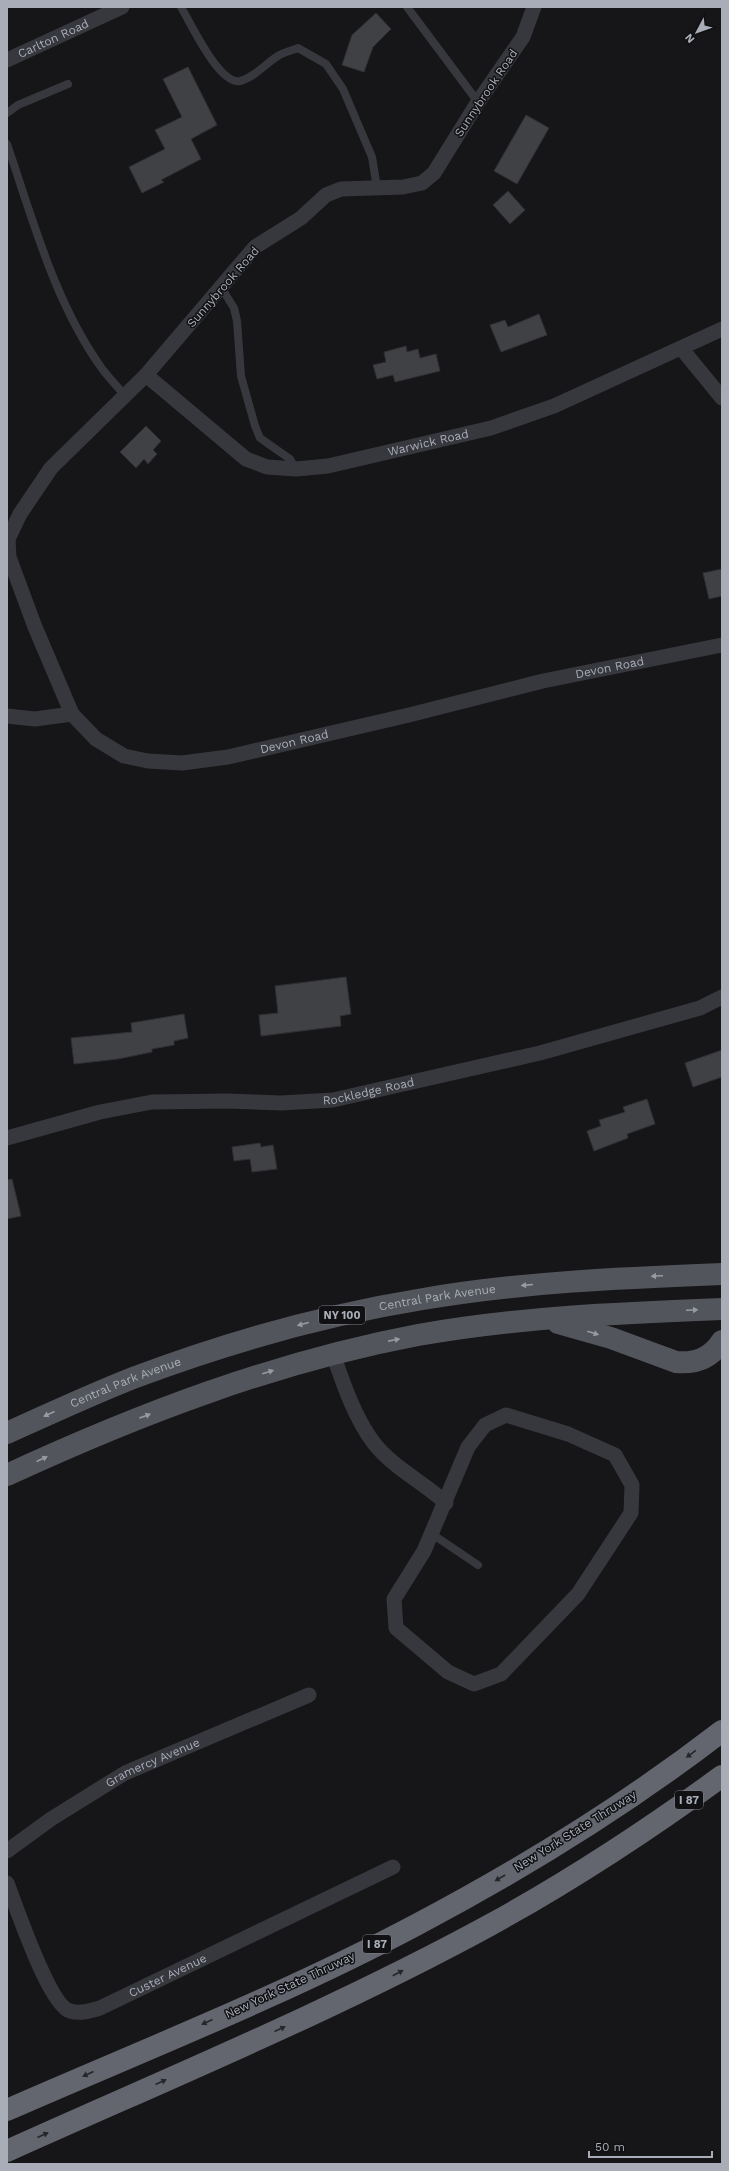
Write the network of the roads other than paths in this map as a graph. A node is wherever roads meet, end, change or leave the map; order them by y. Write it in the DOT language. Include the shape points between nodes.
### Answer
graph roads {
  1 [pos="122,7"];
  2 [pos="181,7"];
  3 [pos="406,7"];
  4 [pos="534,7"];
  5 [pos="7,60"];
  6 [pos="68,84"];
  7 [pos="478,102"];
  8 [pos="7,113"];
  9 [pos="7,144"];
  10 [pos="376,188"];
  11 [pos="221,287"];
  12 [pos="722,329"];
  13 [pos="681,348"];
  14 [pos="146,375"];
  15 [pos="125,396"];
  16 [pos="722,398"];
  17 [pos="296,469"];
  18 [pos="10,527"];
  19 [pos="722,645"];
  20 [pos="72,714"];
  21 [pos="7,716"];
  22 [pos="722,996"];
  23 [pos="7,1138"];
  24 [pos="722,1274"];
  25 [pos="696,1275"];
  26 [pos="722,1302"];
  27 [pos="722,1309"];
  28 [pos="542,1318"];
  29 [pos="722,1341"];
  30 [pos="332,1354"];
  31 [pos="7,1433"];
  32 [pos="7,1475"];
  33 [pos="446,1503"];
  34 [pos="432,1534"];
  35 [pos="478,1565"];
  36 [pos="309,1695"];
  37 [pos="722,1731"];
  38 [pos="722,1776"];
  39 [pos="7,1851"];
  40 [pos="393,1867"];
  41 [pos="7,1883"];
  42 [pos="7,2110"];
  43 [pos="7,2151"];
  1 -- 5 [label="street, Carlton Road"];
  2 -- 10 [label="lane" via="210,59 230,79 239,81 255,73 279,55 298,48 326,64 343,89 372,158"];
  3 -- 7 [label="lane"];
  4 -- 7 [label="street, Sunnybrook Road" via="523,37"];
  6 -- 8 [label="lane" via="18,105"];
  7 -- 10 [label="street, Sunnybrook Road" via="434,172 422,183"];
  9 -- 15 [label="lane" via="45,254 71,316 103,370"];
  10 -- 11 [label="street, Sunnybrook Road" via="341,189 326,196 301,218 255,247"];
  11 -- 14 [label="street, Sunnybrook Road"];
  11 -- 17 [label="lane" via="234,308 237,320 241,376 255,426 260,438 290,459"];
  12 -- 13 [label="street, Warwick Road"];
  13 -- 16 [label="street"];
  13 -- 17 [label="street, Warwick Road" via="554,406 491,428 328,466"];
  14 -- 15 [label="street, Sunnybrook Road"];
  14 -- 17 [label="street, Warwick Road" via="246,459 267,467"];
  15 -- 18 [label="street, Sunnybrook Road" via="51,468"];
  18 -- 20 [label="street, Devon Road" via="9,557"];
  19 -- 20 [label="street, Devon Road" via="543,680 410,715 228,757 182,762 148,761 124,756 96,738"];
  20 -- 21 [label="street" via="34,719"];
  22 -- 23 [label="street, Rockledge Road" via="700,1008 540,1053 334,1100 281,1103 152,1102 100,1112"];
  24 -- 25 [label="main road, Central Park Avenue / NY 100"];
  25 -- 26 [label="main road"];
  25 -- 31 [label="main road, Central Park Avenue / NY 100, one-way" via="512,1286 421,1299 332,1317 246,1340 160,1368"];
  28 -- 27 [label="main road, one-way"];
  28 -- 29 [label="main road, one-way" via="676,1362 686,1363 703,1359 711,1355"];
  30 -- 28 [label="main road, one-way" via="440,1332"];
  32 -- 30 [label="main road, one-way" via="144,1416 248,1378"];
  30 -- 33 [label="street" via="350,1400 374,1442"];
  33 -- 34 [label="street"];
  33 -- 34 [label="street" via="468,1447 485,1425 506,1415 568,1434 616,1455 632,1486 631,1513 578,1594 501,1674 474,1684 448,1672 396,1628 394,1599 424,1552"];
  34 -- 35 [label="lane"];
  36 -- 39 [label="street, Gramercy Avenue" via="125,1773 51,1819"];
  37 -- 42 [label="highway, New York State Thruway / I 87, one-way" via="572,1835 415,1926 252,2003"];
  43 -- 38 [label="highway, I 87, one-way" via="333,2005 439,1952 504,1917 594,1863"];
  40 -- 41 [label="street, Custer Avenue" via="100,2008 84,2012 69,2011 57,2001 41,1970"];
}
